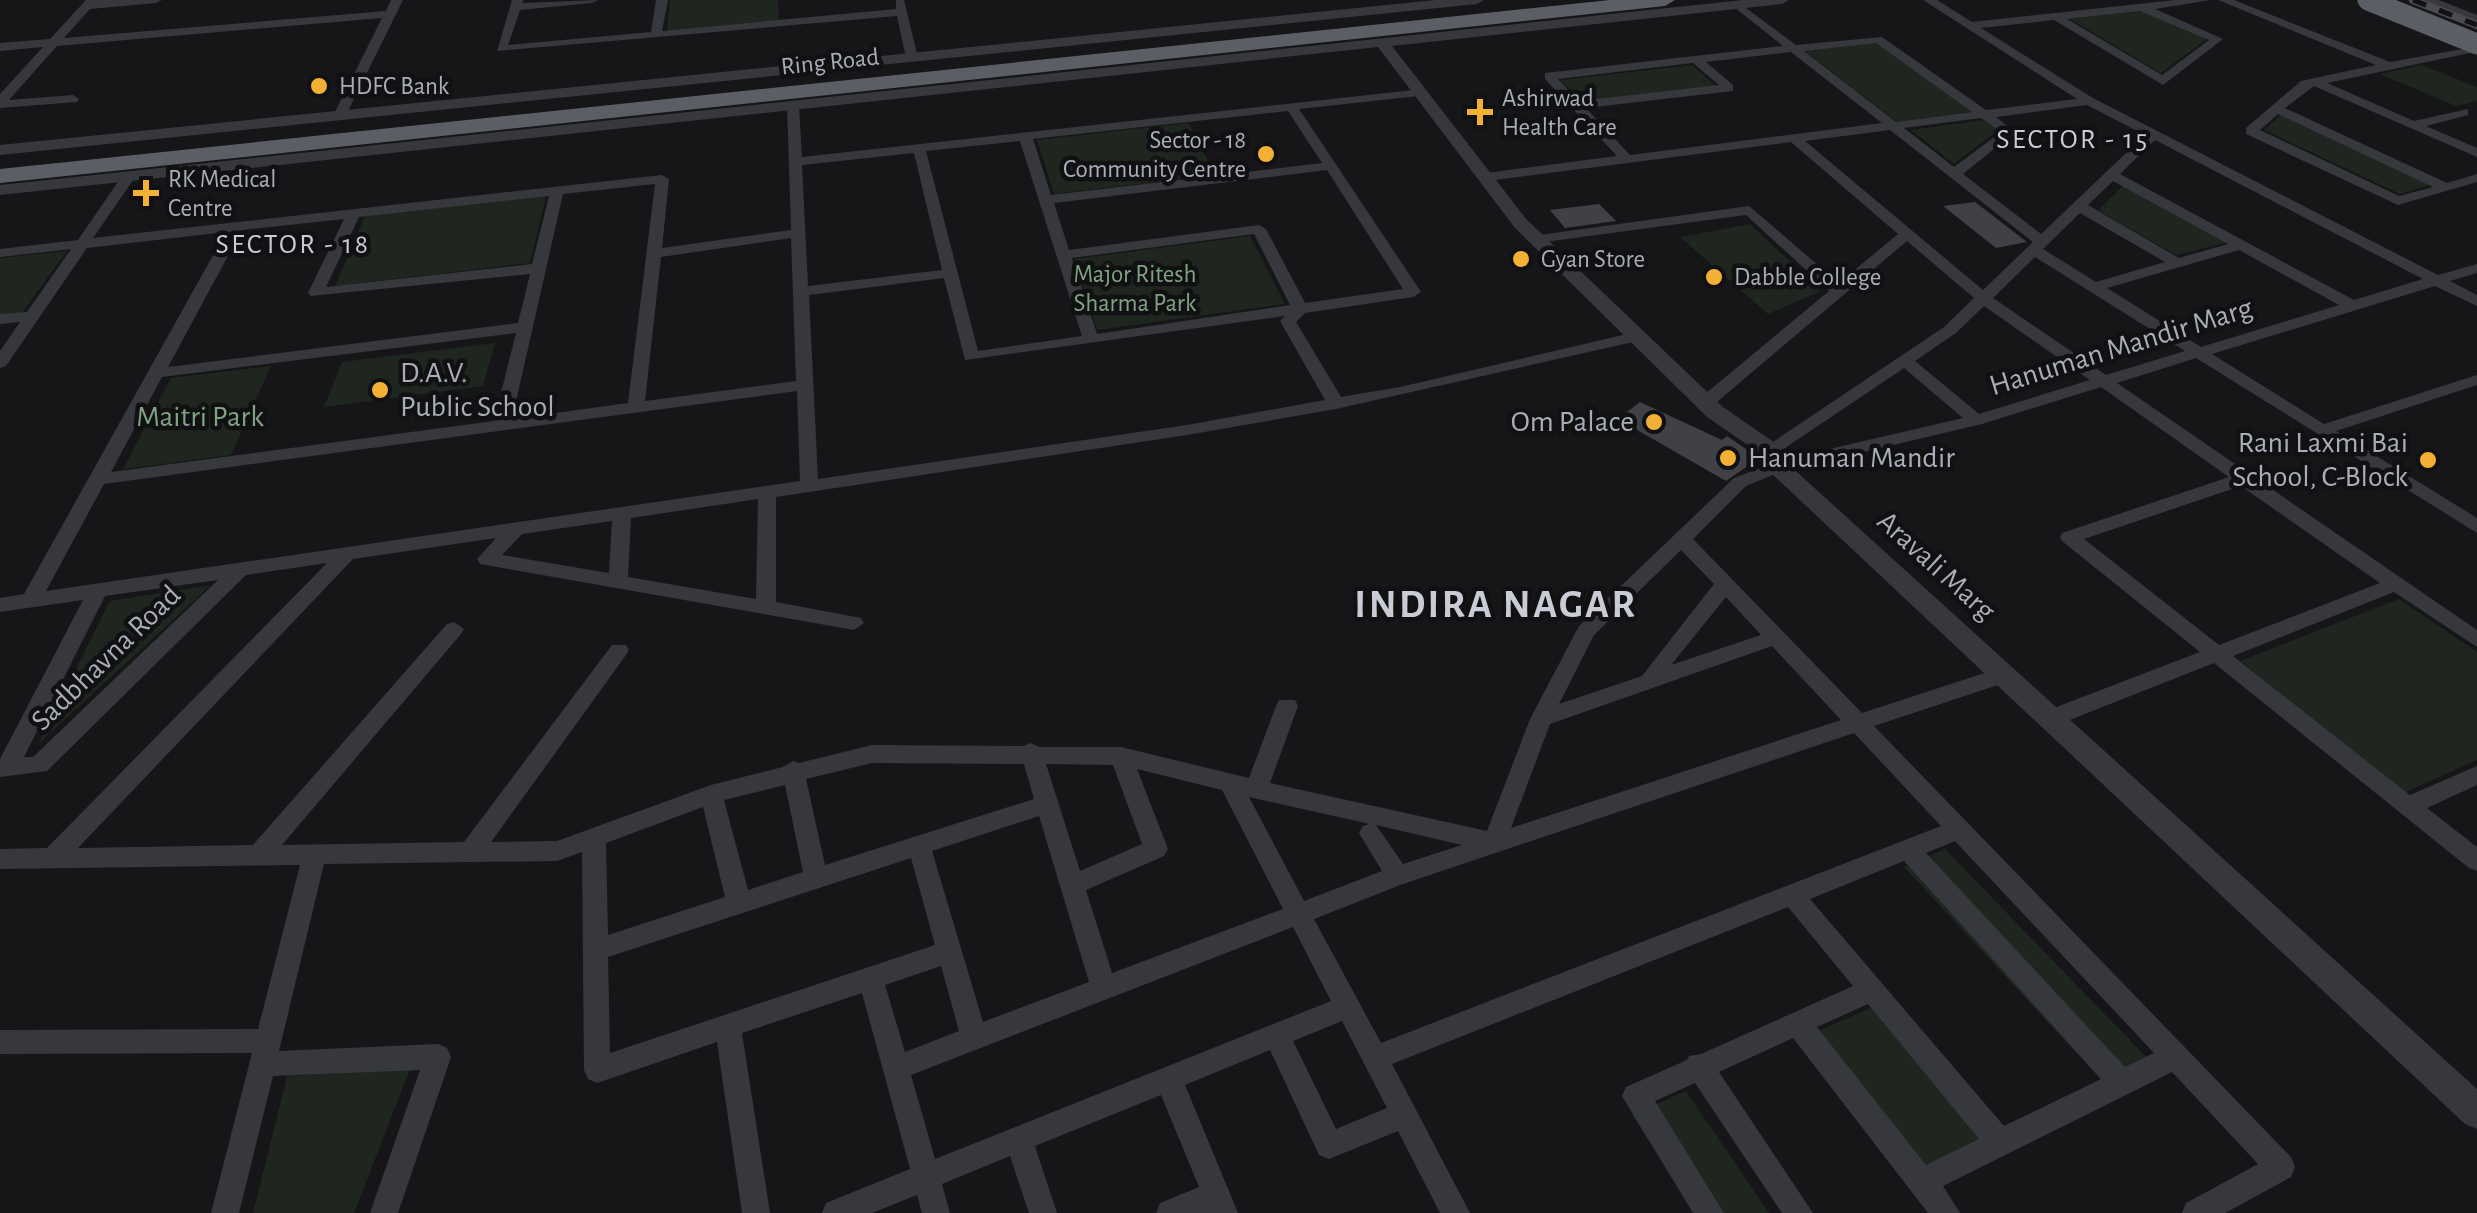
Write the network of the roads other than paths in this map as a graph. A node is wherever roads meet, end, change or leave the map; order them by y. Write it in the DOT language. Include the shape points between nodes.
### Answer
graph roads {
  1 [pos="156,0"];
  2 [pos="397,0"];
  3 [pos="592,0"];
  4 [pos="662,0"];
  5 [pos="1477,0"];
  6 [pos="1572,0"];
  7 [pos="1664,0"];
  8 [pos="1782,0"];
  9 [pos="1929,0"];
  10 [pos="2204,0"];
  11 [pos="2224,0"];
  12 [pos="2389,0"];
  13 [pos="2429,0"];
  14 [pos="2461,0"];
  15 [pos="1452,1"];
  16 [pos="2366,1"];
  17 [pos="2477,2"];
  18 [pos="89,3"];
  19 [pos="517,3"];
  20 [pos="1738,5"];
  21 [pos="901,6"];
  22 [pos="1354,6"];
  23 [pos="2140,7"];
  24 [pos="390,14"];
  25 [pos="2055,16"];
  26 [pos="2477,19"];
  27 [pos="1970,26"];
  28 [pos="656,35"];
  29 [pos="1260,38"];
  30 [pos="54,42"];
  31 [pos="1382,43"];
  32 [pos="2474,43"];
  33 [pos="0,47"];
  34 [pos="1796,48"];
  35 [pos="912,58"];
  36 [pos="1696,60"];
  37 [pos="2388,66"];
  38 [pos="2316,82"];
  39 [pos="1419,92"];
  40 [pos="73,99"];
  41 [pos="2089,101"];
  42 [pos="0,102"];
  43 [pos="793,105"];
  44 [pos="1291,106"];
  45 [pos="1576,106"];
  46 [pos="2277,109"];
  47 [pos="2464,112"];
  48 [pos="1986,114"];
  49 [pos="339,116"];
  50 [pos="2413,125"];
  51 [pos="1894,126"];
  52 [pos="1025,136"];
  53 [pos="2152,136"];
  54 [pos="1794,138"];
  55 [pos="919,148"];
  56 [pos="0,150"];
  57 [pos="2477,153"];
  58 [pos="1627,159"];
  59 [pos="796,162"];
  60 [pos="0,163"];
  61 [pos="1330,166"];
  62 [pos="1955,173"];
  63 [pos="2112,174"];
  64 [pos="0,176"];
  65 [pos="129,176"];
  66 [pos="1486,177"];
  67 [pos="2477,178"];
  68 [pos="2445,187"];
  69 [pos="0,190"];
  70 [pos="557,191"];
  71 [pos="1046,200"];
  72 [pos="2079,206"];
  73 [pos="354,214"];
  74 [pos="237,226"];
  75 [pos="798,233"];
  76 [pos="1907,234"];
  77 [pos="1537,239"];
  78 [pos="82,244"];
  79 [pos="2240,245"];
  80 [pos="2038,246"];
  81 [pos="0,253"];
  82 [pos="654,253"];
  83 [pos="1064,255"];
  84 [pos="2177,263"];
  85 [pos="539,268"];
  86 [pos="2477,268"];
  87 [pos="950,273"];
  88 [pos="2436,280"];
  89 [pos="2094,287"];
  90 [pos="801,292"];
  91 [pos="1838,292"];
  92 [pos="1983,298"];
  93 [pos="2477,301"];
  94 [pos="2353,306"];
  95 [pos="1300,309"];
  96 [pos="32,316"];
  97 [pos="0,319"];
  98 [pos="525,327"];
  99 [pos="1636,338"];
  100 [pos="1091,340"];
  101 [pos="2199,352"];
  102 [pos="0,362"];
  103 [pos="1907,362"];
  104 [pos="156,373"];
  105 [pos="2477,380"];
  106 [pos="2101,382"];
  107 [pos="805,384"];
  108 [pos="1705,403"];
  109 [pos="1336,404"];
  110 [pos="636,407"];
  111 [pos="1976,420"];
  112 [pos="502,425"];
  113 [pos="2322,430"];
  114 [pos="1774,459"];
  115 [pos="98,479"];
  116 [pos="2242,479"];
  117 [pos="809,486"];
  118 [pos="767,492"];
  119 [pos="622,514"];
  120 [pos="2477,527"];
  121 [pos="516,529"];
  122 [pos="1680,538"];
  123 [pos="350,551"];
  124 [pos="242,567"];
  125 [pos="618,582"];
  126 [pos="1726,584"];
  127 [pos="2396,584"];
  128 [pos="98,590"];
  129 [pos="32,600"];
  130 [pos="0,604"];
  131 [pos="766,608"];
  132 [pos="854,623"];
  133 [pos="454,630"];
  134 [pos="1776,637"];
  135 [pos="2477,640"];
  136 [pos="618,650"];
  137 [pos="2216,654"];
  138 [pos="2006,674"];
  139 [pos="1651,677"];
  140 [pos="1287,706"];
  141 [pos="2054,718"];
  142 [pos="1541,719"];
  143 [pos="1860,724"];
  144 [pos="1031,752"];
  145 [pos="1121,756"];
  146 [pos="4,768"];
  147 [pos="792,770"];
  148 [pos="2477,775"];
  149 [pos="1230,783"];
  150 [pos="1256,790"];
  151 [pos="710,794"];
  152 [pos="1046,804"];
  153 [pos="2408,806"];
  154 [pos="1960,829"];
  155 [pos="1371,833"];
  156 [pos="594,839"];
  157 [pos="1494,842"];
  158 [pos="919,845"];
  159 [pos="1908,850"];
  160 [pos="470,852"];
  161 [pos="316,854"];
  162 [pos="260,855"];
  163 [pos="53,858"];
  164 [pos="0,859"];
  165 [pos="2477,860"];
  166 [pos="1397,876"];
  167 [pos="816,878"];
  168 [pos="1071,885"];
  169 [pos="1792,895"];
  170 [pos="738,904"];
  171 [pos="1298,912"];
  172 [pos="595,950"];
  173 [pos="949,952"];
  174 [pos="871,979"];
  175 [pos="1104,988"];
  176 [pos="1872,990"];
  177 [pos="1349,1006"];
  178 [pos="1798,1024"];
  179 [pos="728,1028"];
  180 [pos="1276,1034"];
  181 [pos="974,1038"];
  182 [pos="0,1042"];
  183 [pos="266,1052"];
  184 [pos="2176,1056"];
  185 [pos="1376,1058"];
  186 [pos="1698,1064"];
  187 [pos="896,1068"];
  188 [pos="1168,1078"];
  189 [pos="2122,1083"];
  190 [pos="2477,1112"];
  191 [pos="1406,1114"];
  192 [pos="1019,1140"];
  193 [pos="2000,1143"];
  194 [pos="928,1177"];
  195 [pos="1921,1182"];
  196 [pos="1220,1204"];
  197 [pos="226,1213"];
  198 [pos="384,1213"];
  199 [pos="756,1213"];
  200 [pos="836,1213"];
  201 [pos="936,1213"];
  202 [pos="1043,1213"];
  203 [pos="1170,1213"];
  204 [pos="1456,1213"];
  205 [pos="1710,1213"];
  206 [pos="1799,1213"];
  207 [pos="1946,1213"];
  208 [pos="2196,1213"];
  1 -- 18 [label="street"];
  2 -- 24 [label="street"];
  3 -- 19 [label="street"];
  4 -- 28 [label="street"];
  5 -- 15 [label="street"];
  6 -- 29 [label="highway, Ring Road"];
  7 -- 29 [label="highway, Ring Road"];
  8 -- 20 [label="street"];
  9 -- 27 [label="street"];
  10 -- 23 [label="street"];
  11 -- 37 [label="street"];
  12 -- 32 [label="highway"];
  13 -- 26 [label="street"];
  14 -- 17 [label="street"];
  15 -- 22 [label="street"];
  16 -- 32 [label="highway, bridge"];
  18 -- 30 [label="street"];
  19 -- 28 [label="street" via="501,49"];
  20 -- 31 [label="street"];
  20 -- 34 [label="street"];
  21 -- 28 [label="street"];
  21 -- 35 [label="street"];
  22 -- 35 [label="street"];
  23 -- 25 [label="street"];
  23 -- 25 [label="street" via="2218,39 2163,81"];
  24 -- 30 [label="street"];
  24 -- 49 [label="street"];
  25 -- 27 [label="street"];
  27 -- 41 [label="street"];
  29 -- 60 [label="highway, Ring Road"];
  29 -- 64 [label="highway, Ring Road"];
  30 -- 33 [label="street"];
  30 -- 42 [label="street"];
  31 -- 39 [label="street, Aravali Marg"];
  31 -- 43 [label="street"];
  32 -- 37 [label="street"];
  34 -- 36 [label="street"];
  34 -- 48 [label="street" via="1878,38"];
  34 -- 51 [label="street"];
  35 -- 49 [label="street"];
  36 -- 45 [label="street" via="1549,76"];
  36 -- 45 [label="street" via="1728,88"];
  37 -- 38 [label="street"];
  38 -- 46 [label="street"];
  38 -- 50 [label="street"];
  39 -- 44 [label="street"];
  39 -- 66 [label="street, Aravali Marg"];
  40 -- 42 [label="street"];
  41 -- 48 [label="street"];
  41 -- 53 [label="street"];
  43 -- 59 [label="street"];
  43 -- 65 [label="street"];
  44 -- 52 [label="street"];
  44 -- 61 [label="street"];
  45 -- 58 [label="street"];
  46 -- 68 [label="street"];
  46 -- 68 [label="street" via="2251,132 2398,201"];
  47 -- 50 [label="street"];
  48 -- 51 [label="street"];
  48 -- 62 [label="street" via="2010,132"];
  49 -- 56 [label="street"];
  50 -- 57 [label="street"];
  51 -- 54 [label="street"];
  51 -- 62 [label="street"];
  52 -- 55 [label="street"];
  52 -- 71 [label="street"];
  53 -- 63 [label="street"];
  53 -- 88 [label="street"];
  54 -- 58 [label="street"];
  54 -- 76 [label="street"];
  55 -- 59 [label="street"];
  55 -- 87 [label="street"];
  58 -- 66 [label="street"];
  59 -- 75 [label="street"];
  61 -- 71 [label="street"];
  61 -- 95 [label="street" via="1412,292"];
  62 -- 80 [label="street"];
  63 -- 72 [label="street"];
  63 -- 79 [label="street"];
  65 -- 69 [label="street"];
  65 -- 78 [label="street"];
  66 -- 77 [label="street, Aravali Marg"];
  67 -- 68 [label="street"];
  70 -- 73 [label="street"];
  70 -- 82 [label="street" via="662,179"];
  70 -- 85 [label="street"];
  71 -- 83 [label="street"];
  72 -- 80 [label="street"];
  72 -- 84 [label="street"];
  73 -- 74 [label="street"];
  73 -- 85 [label="street" via="316,293"];
  74 -- 78 [label="street"];
  74 -- 104 [label="street"];
  75 -- 82 [label="street"];
  75 -- 90 [label="street"];
  76 -- 91 [label="street"];
  76 -- 92 [label="street"];
  77 -- 91 [label="street" via="1749,210"];
  77 -- 99 [label="street, Aravali Marg"];
  78 -- 81 [label="street"];
  78 -- 96 [label="street"];
  79 -- 84 [label="street"];
  79 -- 94 [label="street"];
  80 -- 89 [label="street"];
  80 -- 92 [label="street"];
  82 -- 110 [label="street"];
  83 -- 95 [label="street" via="1259,229"];
  83 -- 100 [label="street"];
  84 -- 89 [label="street"];
  85 -- 98 [label="street"];
  86 -- 88 [label="street, Hanuman Mandir Marg"];
  87 -- 90 [label="street"];
  87 -- 100 [label="street" via="971,357"];
  88 -- 93 [label="street"];
  88 -- 94 [label="street, Hanuman Mandir Marg"];
  89 -- 101 [label="street"];
  90 -- 107 [label="street"];
  91 -- 108 [label="street"];
  92 -- 103 [label="street"];
  92 -- 106 [label="street"];
  94 -- 101 [label="street, Hanuman Mandir Marg"];
  95 -- 100 [label="street"];
  95 -- 109 [label="street" via="1288,321"];
  96 -- 97 [label="street"];
  96 -- 102 [label="street"];
  98 -- 104 [label="street"];
  98 -- 112 [label="street"];
  99 -- 108 [label="street, Aravali Marg"];
  99 -- 109 [label="street"];
  101 -- 106 [label="street, Hanuman Mandir Marg"];
  101 -- 113 [label="street"];
  103 -- 111 [label="street"];
  103 -- 114 [label="street"];
  104 -- 115 [label="street"];
  105 -- 113 [label="street"];
  106 -- 111 [label="street, Hanuman Mandir Marg"];
  106 -- 116 [label="street"];
  107 -- 110 [label="street"];
  107 -- 117 [label="street"];
  108 -- 114 [label="street, Aravali Marg"];
  109 -- 117 [label="street"];
  110 -- 112 [label="street"];
  111 -- 114 [label="street, Hanuman Mandir Marg"];
  112 -- 115 [label="street"];
  113 -- 120 [label="street"];
  114 -- 122 [label="street"];
  114 -- 138 [label="street, Aravali Marg"];
  115 -- 129 [label="street"];
  116 -- 127 [label="street"];
  116 -- 137 [label="street" via="2069,538"];
  117 -- 118 [label="street"];
  118 -- 119 [label="street"];
  118 -- 131 [label="street"];
  119 -- 121 [label="street"];
  119 -- 125 [label="street"];
  121 -- 123 [label="street"];
  121 -- 125 [label="street" via="487,559"];
  122 -- 126 [label="street"];
  122 -- 142 [label="street" via="1586,631"];
  123 -- 124 [label="street"];
  123 -- 163 [label="street"];
  124 -- 128 [label="street"];
  124 -- 146 [label="street, Sadbhavna Road" via="39,765"];
  125 -- 131 [label="street"];
  126 -- 134 [label="street"];
  126 -- 139 [label="street"];
  127 -- 135 [label="street"];
  127 -- 137 [label="street"];
  128 -- 129 [label="street"];
  128 -- 146 [label="street"];
  129 -- 130 [label="street"];
  131 -- 132 [label="street"];
  133 -- 162 [label="street"];
  134 -- 139 [label="street"];
  134 -- 143 [label="street"];
  136 -- 160 [label="street"];
  137 -- 141 [label="street"];
  137 -- 153 [label="street"];
  138 -- 141 [label="street, Aravali Marg"];
  138 -- 143 [label="street"];
  139 -- 142 [label="street"];
  140 -- 150 [label="street"];
  141 -- 190 [label="street, Aravali Marg"];
  142 -- 157 [label="street"];
  143 -- 154 [label="street"];
  143 -- 157 [label="street"];
  144 -- 145 [label="street"];
  144 -- 147 [label="street" via="872,754"];
  144 -- 152 [label="street"];
  145 -- 149 [label="street"];
  145 -- 168 [label="street" via="1156,850"];
  147 -- 151 [label="street"];
  147 -- 167 [label="street"];
  148 -- 153 [label="street"];
  149 -- 150 [label="street"];
  149 -- 171 [label="street"];
  150 -- 157 [label="street"];
  151 -- 156 [label="street"];
  151 -- 170 [label="street"];
  152 -- 158 [label="street"];
  152 -- 168 [label="street"];
  153 -- 165 [label="street"];
  154 -- 159 [label="street"];
  154 -- 184 [label="street"];
  155 -- 166 [label="street"];
  156 -- 160 [label="street" via="557,852"];
  156 -- 172 [label="street"];
  157 -- 166 [label="street"];
  158 -- 167 [label="street"];
  158 -- 173 [label="street"];
  159 -- 169 [label="street"];
  159 -- 189 [label="street"];
  160 -- 161 [label="street"];
  161 -- 162 [label="street"];
  161 -- 183 [label="street"];
  162 -- 163 [label="street"];
  163 -- 164 [label="street"];
  166 -- 171 [label="street"];
  167 -- 170 [label="street"];
  168 -- 175 [label="street"];
  169 -- 176 [label="street"];
  169 -- 185 [label="street"];
  170 -- 172 [label="street"];
  171 -- 175 [label="street"];
  171 -- 177 [label="street"];
  172 -- 179 [label="street" via="597,1070"];
  173 -- 174 [label="street"];
  173 -- 181 [label="street"];
  174 -- 179 [label="street"];
  174 -- 187 [label="street"];
  175 -- 181 [label="street"];
  176 -- 178 [label="street"];
  176 -- 193 [label="street"];
  177 -- 180 [label="street"];
  177 -- 185 [label="street"];
  178 -- 186 [label="street"];
  178 -- 195 [label="street"];
  179 -- 199 [label="street"];
  180 -- 188 [label="street"];
  180 -- 191 [label="street" via="1329,1145"];
  181 -- 187 [label="street"];
  182 -- 183 [label="street"];
  183 -- 197 [label="street"];
  183 -- 198 [label="street" via="438,1056"];
  184 -- 189 [label="street"];
  184 -- 208 [label="street" via="2280,1167"];
  185 -- 191 [label="street"];
  186 -- 205 [label="street" via="1636,1096"];
  186 -- 206 [label="street"];
  187 -- 194 [label="street"];
  188 -- 192 [label="street"];
  188 -- 196 [label="street"];
  189 -- 193 [label="street"];
  191 -- 204 [label="street"];
  192 -- 194 [label="street"];
  192 -- 202 [label="street"];
  193 -- 195 [label="street"];
  194 -- 200 [label="street"];
  194 -- 201 [label="street"];
  195 -- 207 [label="street"];
  196 -- 203 [label="street"];
}
